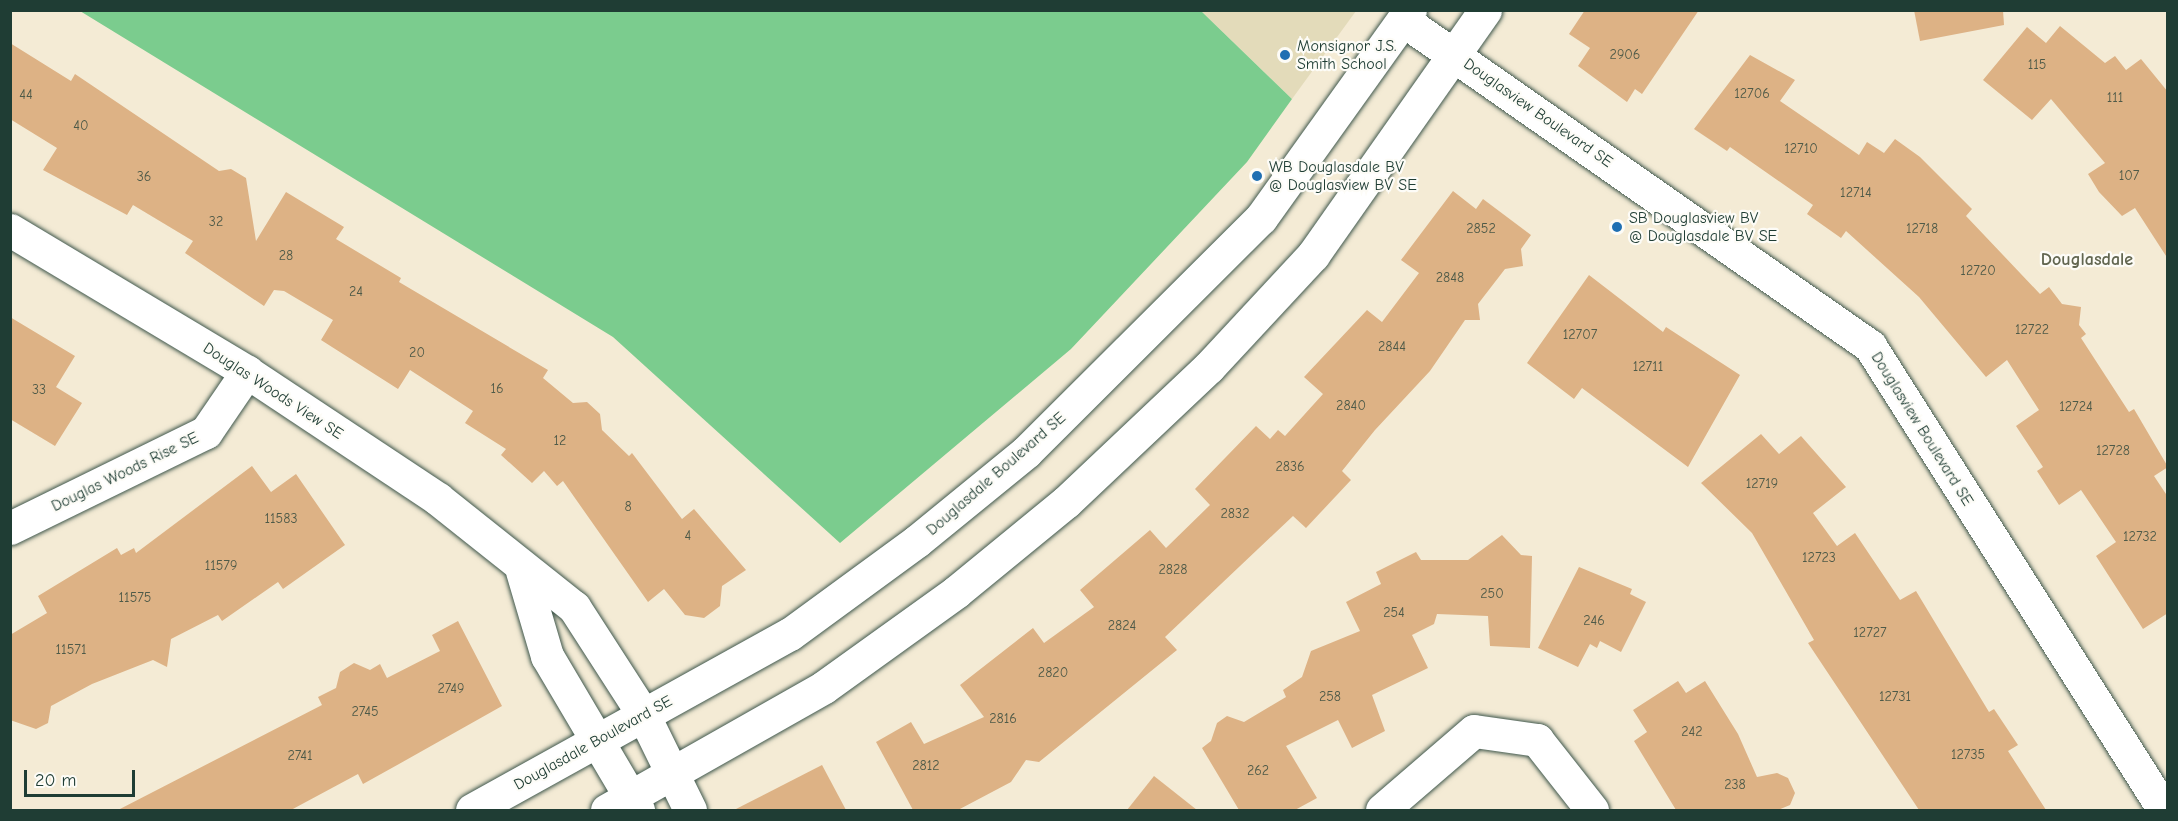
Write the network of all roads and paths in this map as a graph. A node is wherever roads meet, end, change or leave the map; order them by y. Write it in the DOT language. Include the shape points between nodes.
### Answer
graph roads {
  1 [pos="1485,10"];
  2 [pos="1406,15"];
  3 [pos="1454,54"];
  4 [pos="10,230"];
  5 [pos="247,372"];
  6 [pos="10,528"];
  7 [pos="522,571"];
  8 [pos="643,714"];
  9 [pos="599,740"];
  10 [pos="671,772"];
  11 [pos="625,806"];
  12 [pos="472,810"];
  13 [pos="690,810"];
  14 [pos="1382,810"];
  15 [pos="1592,810"];
  16 [pos="2163,810"];
  1 -- 3 [label="street"];
  2 -- 3 [label="street, Douglasview Boulevard SE"];
  2 -- 8 [label="street, Douglasdale Boulevard SE" via="1261,218 1026,452 917,542 790,634"];
  3 -- 10 [label="street" via="1313,255 1209,367 1066,502 956,592 824,687"];
  3 -- 16 [label="street, Douglasview Boulevard SE" via="1870,346"];
  4 -- 5 [label="street, Douglas Woods View SE"];
  5 -- 6 [label="street, Douglas Woods Rise SE" via="206,432"];
  5 -- 7 [label="street, Douglas Woods View SE" via="438,499"];
  7 -- 8 [label="street, Douglas Woods View SE" via="574,607"];
  7 -- 9 [label="street" via="547,656"];
  8 -- 9 [label="street, Douglasdale Boulevard SE"];
  8 -- 10 [label="street, Douglas Woods View SE"];
  9 -- 11 [label="street"];
  9 -- 12 [label="street, Douglasdale Boulevard SE"];
  10 -- 11 [label="street"];
  10 -- 13 [label="street, Douglas Woods View SE"];
  14 -- 15 [label="street" via="1474,731 1537,740"];
}
